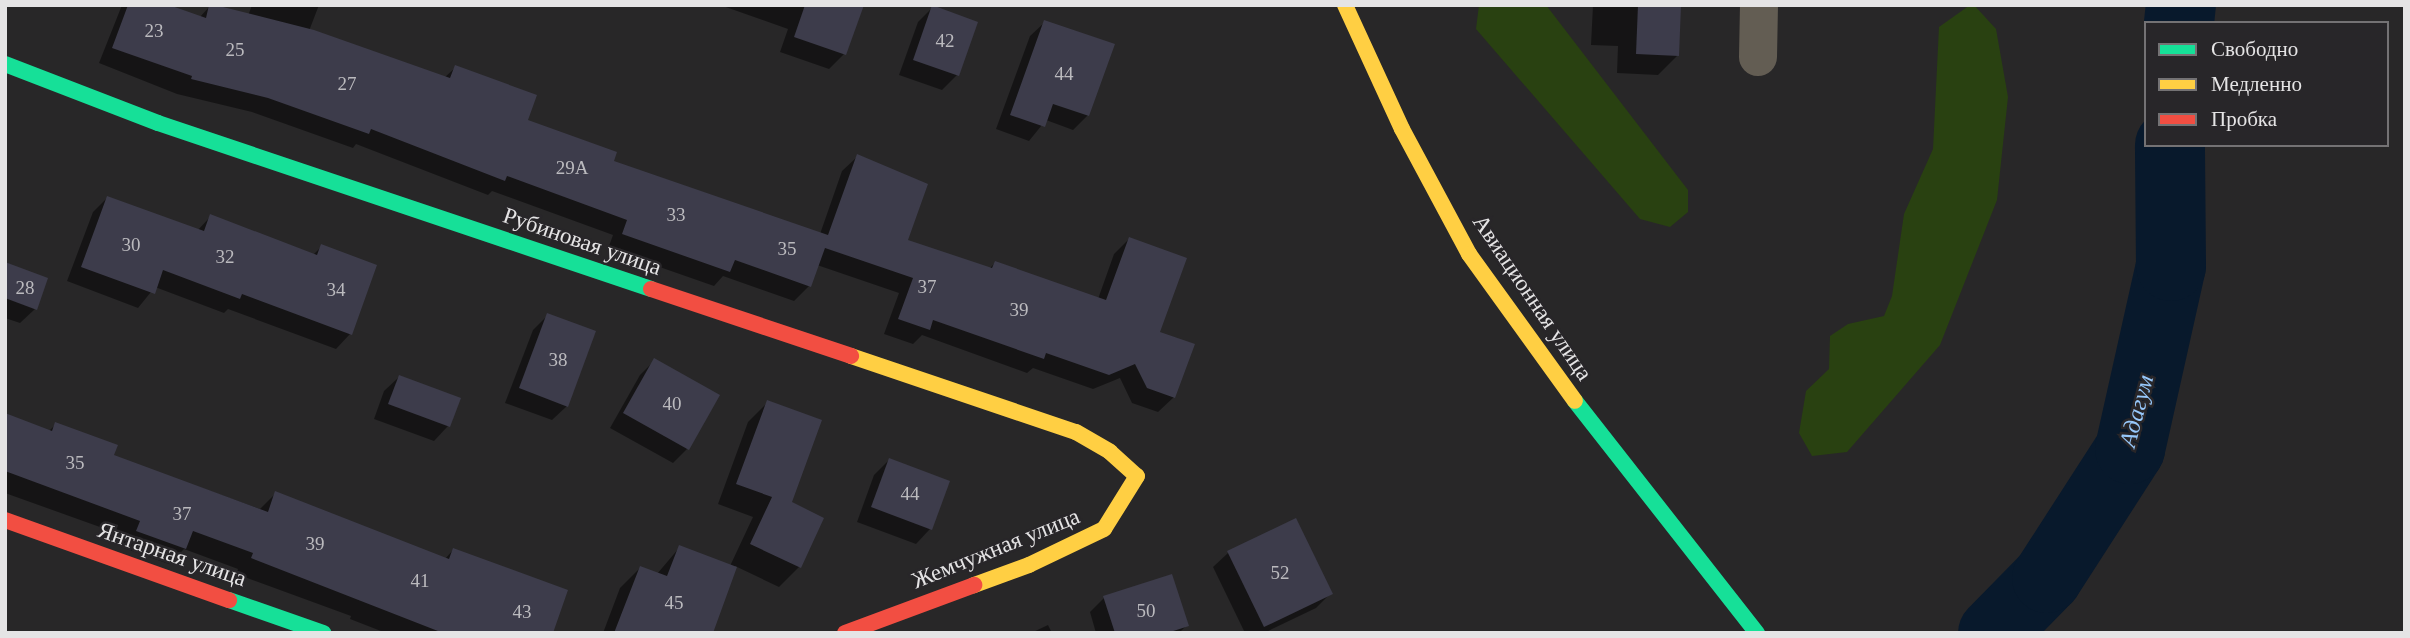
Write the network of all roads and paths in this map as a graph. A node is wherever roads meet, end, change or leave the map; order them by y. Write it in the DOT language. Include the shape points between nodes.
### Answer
graph roads {
  1 [pos="1345,5"];
  2 [pos="1759,5"];
  3 [pos="1758,57"];
  4 [pos="5,64"];
  5 [pos="1137,476"];
  6 [pos="5,520"];
  7 [pos="323,633"];
  8 [pos="845,633"];
  9 [pos="1757,633"];
  1 -- 9 [label="street, Авиационная улица" via="1402,129 1469,254 1644,492"];
  2 -- 3 [label="street"];
  4 -- 5 [label="street, Рубиновая улица" via="158,123 1076,432 1110,452"];
  5 -- 8 [label="street, Жемчужная улица" via="1104,528 1029,565"];
  6 -- 7 [label="street, Янтарная улица"];
}
